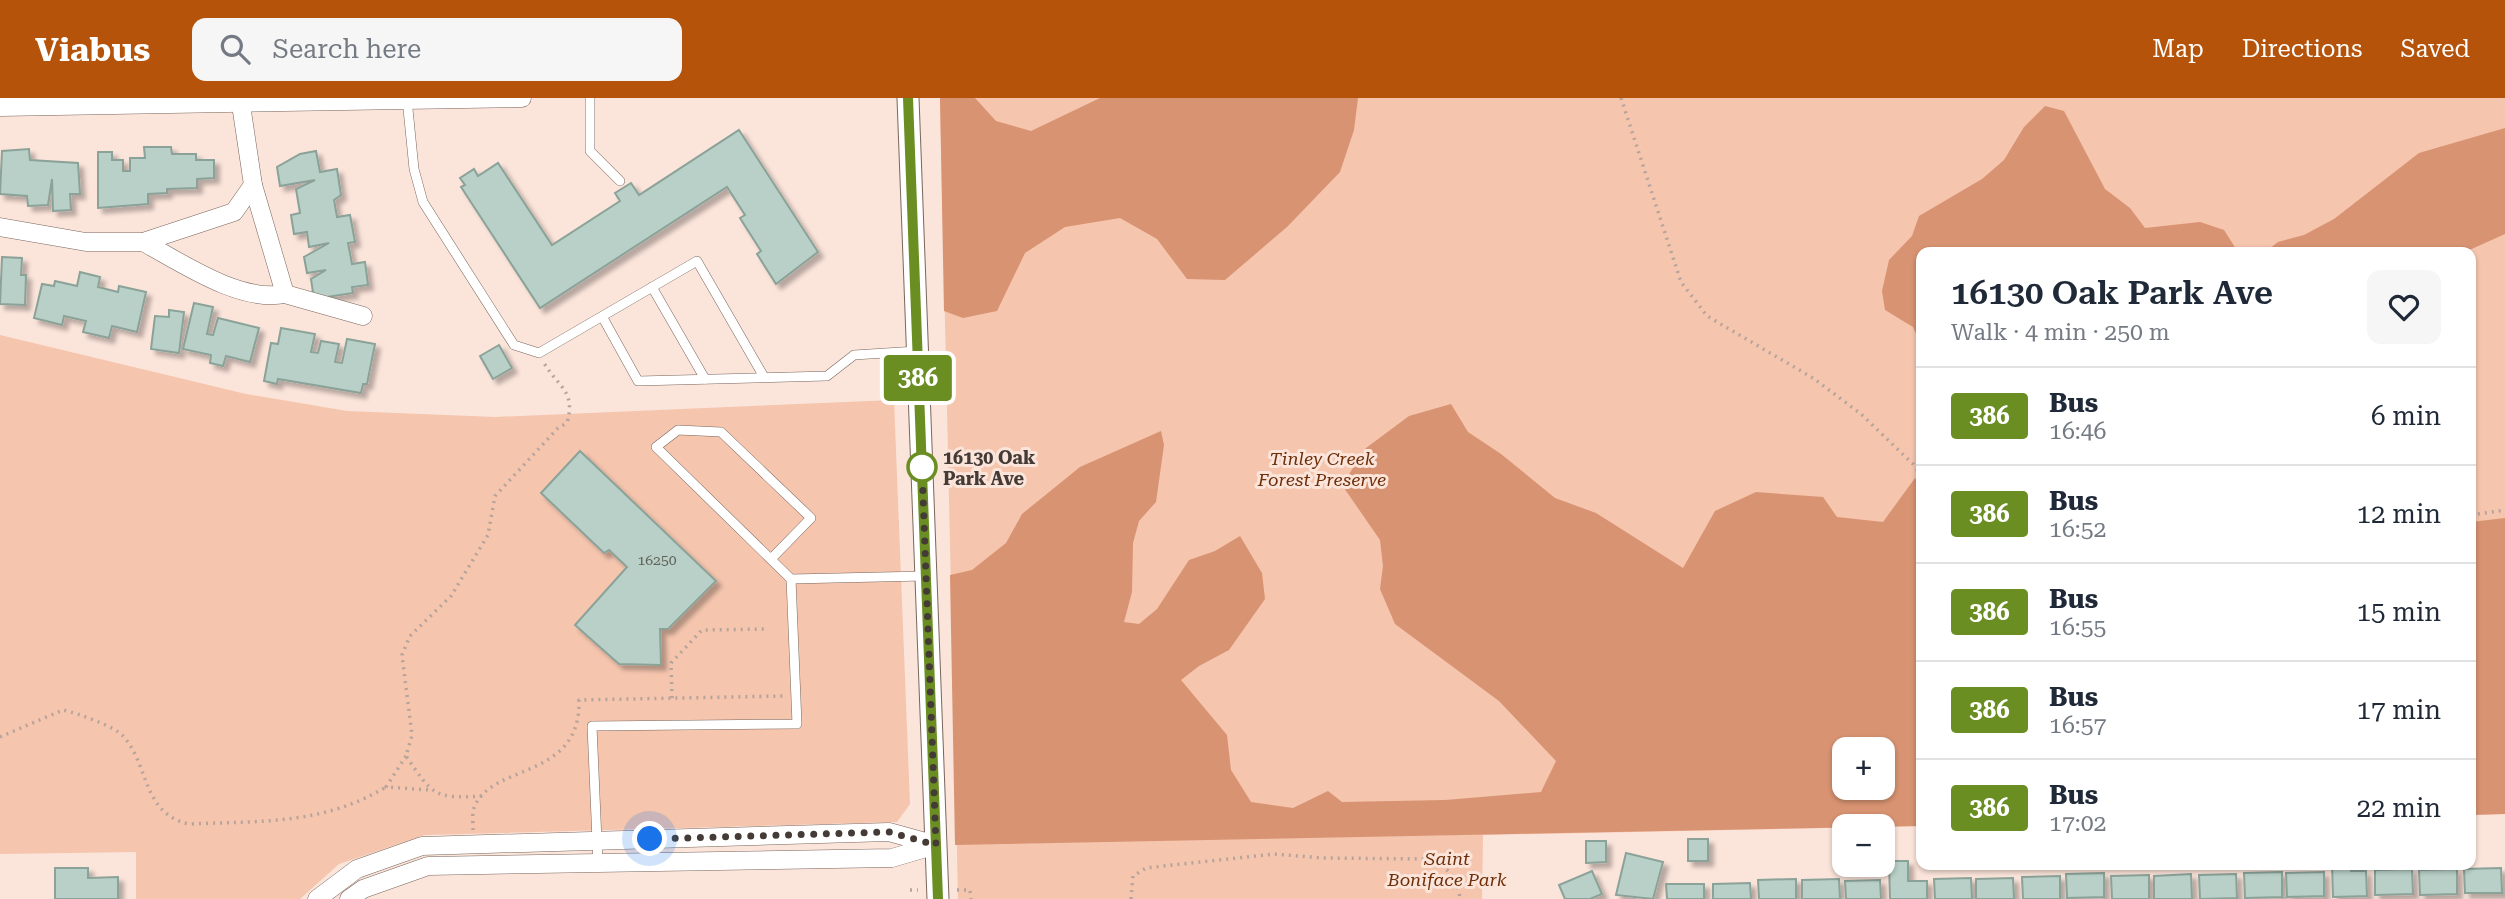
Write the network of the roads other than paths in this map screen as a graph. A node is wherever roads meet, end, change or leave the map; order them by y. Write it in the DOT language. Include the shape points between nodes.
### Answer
graph roads {
  1 [pos="522,98"];
  2 [pos="590,98"];
  3 [pos="908,98"];
  4 [pos="407,99"];
  5 [pos="240,101"];
  6 [pos="0,107"];
  7 [pos="620,181"];
  8 [pos="253,185"];
  9 [pos="0,227"];
  10 [pos="144,242"];
  11 [pos="652,287"];
  12 [pos="285,294"];
  13 [pos="362,316"];
  14 [pos="603,318"];
  15 [pos="917,351"];
  16 [pos="764,377"];
  17 [pos="705,379"];
  18 [pos="771,559"];
  19 [pos="926,576"];
  20 [pos="791,579"];
  21 [pos="597,840"];
  22 [pos="480,842"];
  23 [pos="936,845"];
  24 [pos="481,864"];
  25 [pos="598,865"];
  26 [pos="317,899"];
  27 [pos="349,899"];
  28 [pos="938,899"];
  1 -- 4 [label="street"];
  2 -- 7 [label="lane" via="590,151"];
  3 -- 15 [label="street"];
  4 -- 5 [label="street"];
  4 -- 14 [label="lane" via="414,169 423,202 514,345 539,353"];
  5 -- 6 [label="street"];
  5 -- 8 [label="street"];
  8 -- 10 [label="street" via="234,212"];
  8 -- 12 [label="street"];
  9 -- 10 [label="street" via="86,242"];
  10 -- 12 [label="street" via="223,284 271,297"];
  11 -- 14 [label="lane"];
  11 -- 16 [label="lane" via="696,261"];
  11 -- 17 [label="lane"];
  12 -- 13 [label="street"];
  14 -- 17 [label="lane" via="638,381"];
  15 -- 16 [label="lane" via="854,355 827,376"];
  15 -- 19 [label="street"];
  16 -- 17 [label="lane"];
  18 -- 18 [label="lane" via="723,512 656,447 678,430 721,432 801,509 811,519"];
  18 -- 20 [label="lane"];
  19 -- 20 [label="lane"];
  19 -- 23 [label="street"];
  20 -- 21 [label="lane" via="797,724 592,726"];
  21 -- 22 [label="street"];
  21 -- 23 [label="street" via="889,832"];
  21 -- 25 [label="lane"];
  22 -- 24 [label="street"];
  22 -- 26 [label="street" via="422,846 357,869"];
  23 -- 25 [label="street" via="892,858"];
  23 -- 28 [label="street"];
  24 -- 25 [label="street"];
  24 -- 27 [label="street" via="428,866 363,889"];
}
